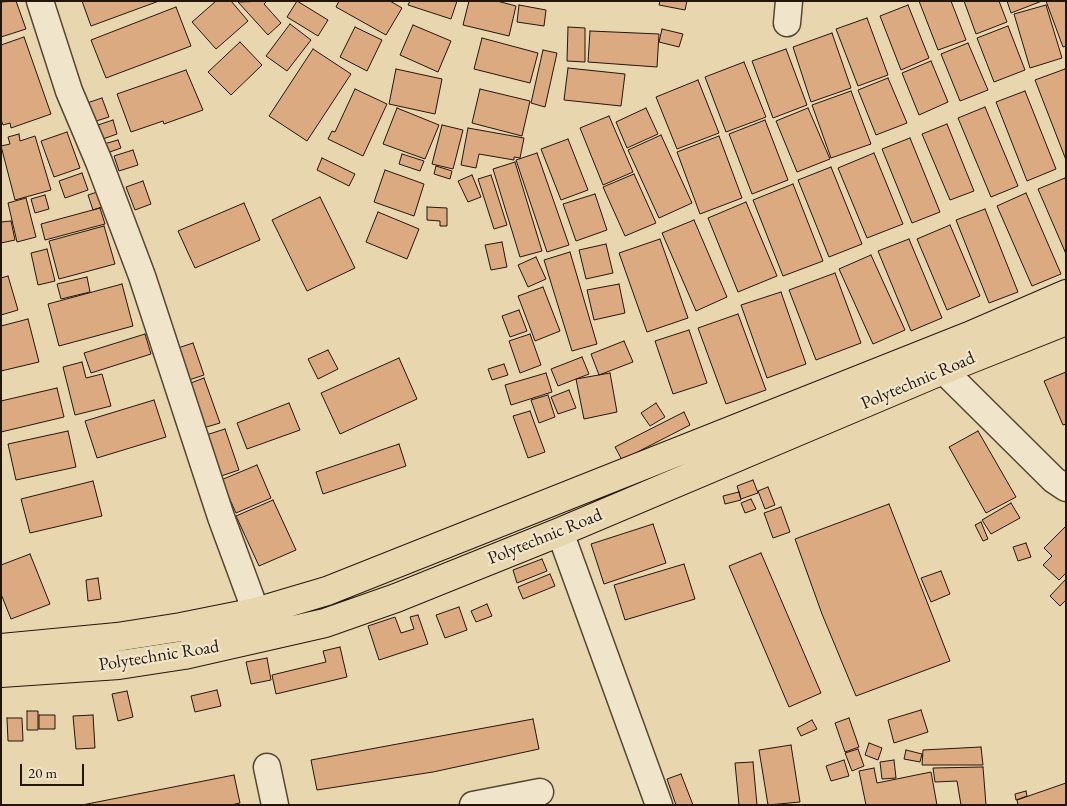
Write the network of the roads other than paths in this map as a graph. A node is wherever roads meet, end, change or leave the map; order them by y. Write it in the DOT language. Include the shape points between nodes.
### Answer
graph roads {
  1 [pos="40,1"];
  2 [pos="1066,294"];
  3 [pos="1066,321"];
  4 [pos="944,370"];
  5 [pos="1066,488"];
  6 [pos="517,516"];
  7 [pos="560,532"];
  8 [pos="531,543"];
  9 [pos="256,612"];
  10 [pos="1,648"];
  11 [pos="1,673"];
  12 [pos="267,767"];
  13 [pos="540,792"];
  14 [pos="275,805"];
  15 [pos="473,805"];
  16 [pos="659,805"];
  1 -- 9 [label="street" via="69,91 142,276 220,517"];
  2 -- 6 [label="main road, Polytechnic Road"];
  3 -- 4 [label="main road, Polytechnic Road"];
  4 -- 5 [label="street" via="1054,480"];
  4 -- 7 [label="main road, Polytechnic Road"];
  6 -- 8 [label="main road"];
  6 -- 9 [label="main road, Polytechnic Road" via="327,591"];
  7 -- 8 [label="main road, Polytechnic Road"];
  7 -- 16 [label="street"];
  8 -- 11 [label="main road, Polytechnic Road" via="325,623 184,655 118,665"];
  9 -- 10 [label="main road, Polytechnic Road" via="117,637"];
  12 -- 14 [label="street"];
  13 -- 15 [label="street"];
}
